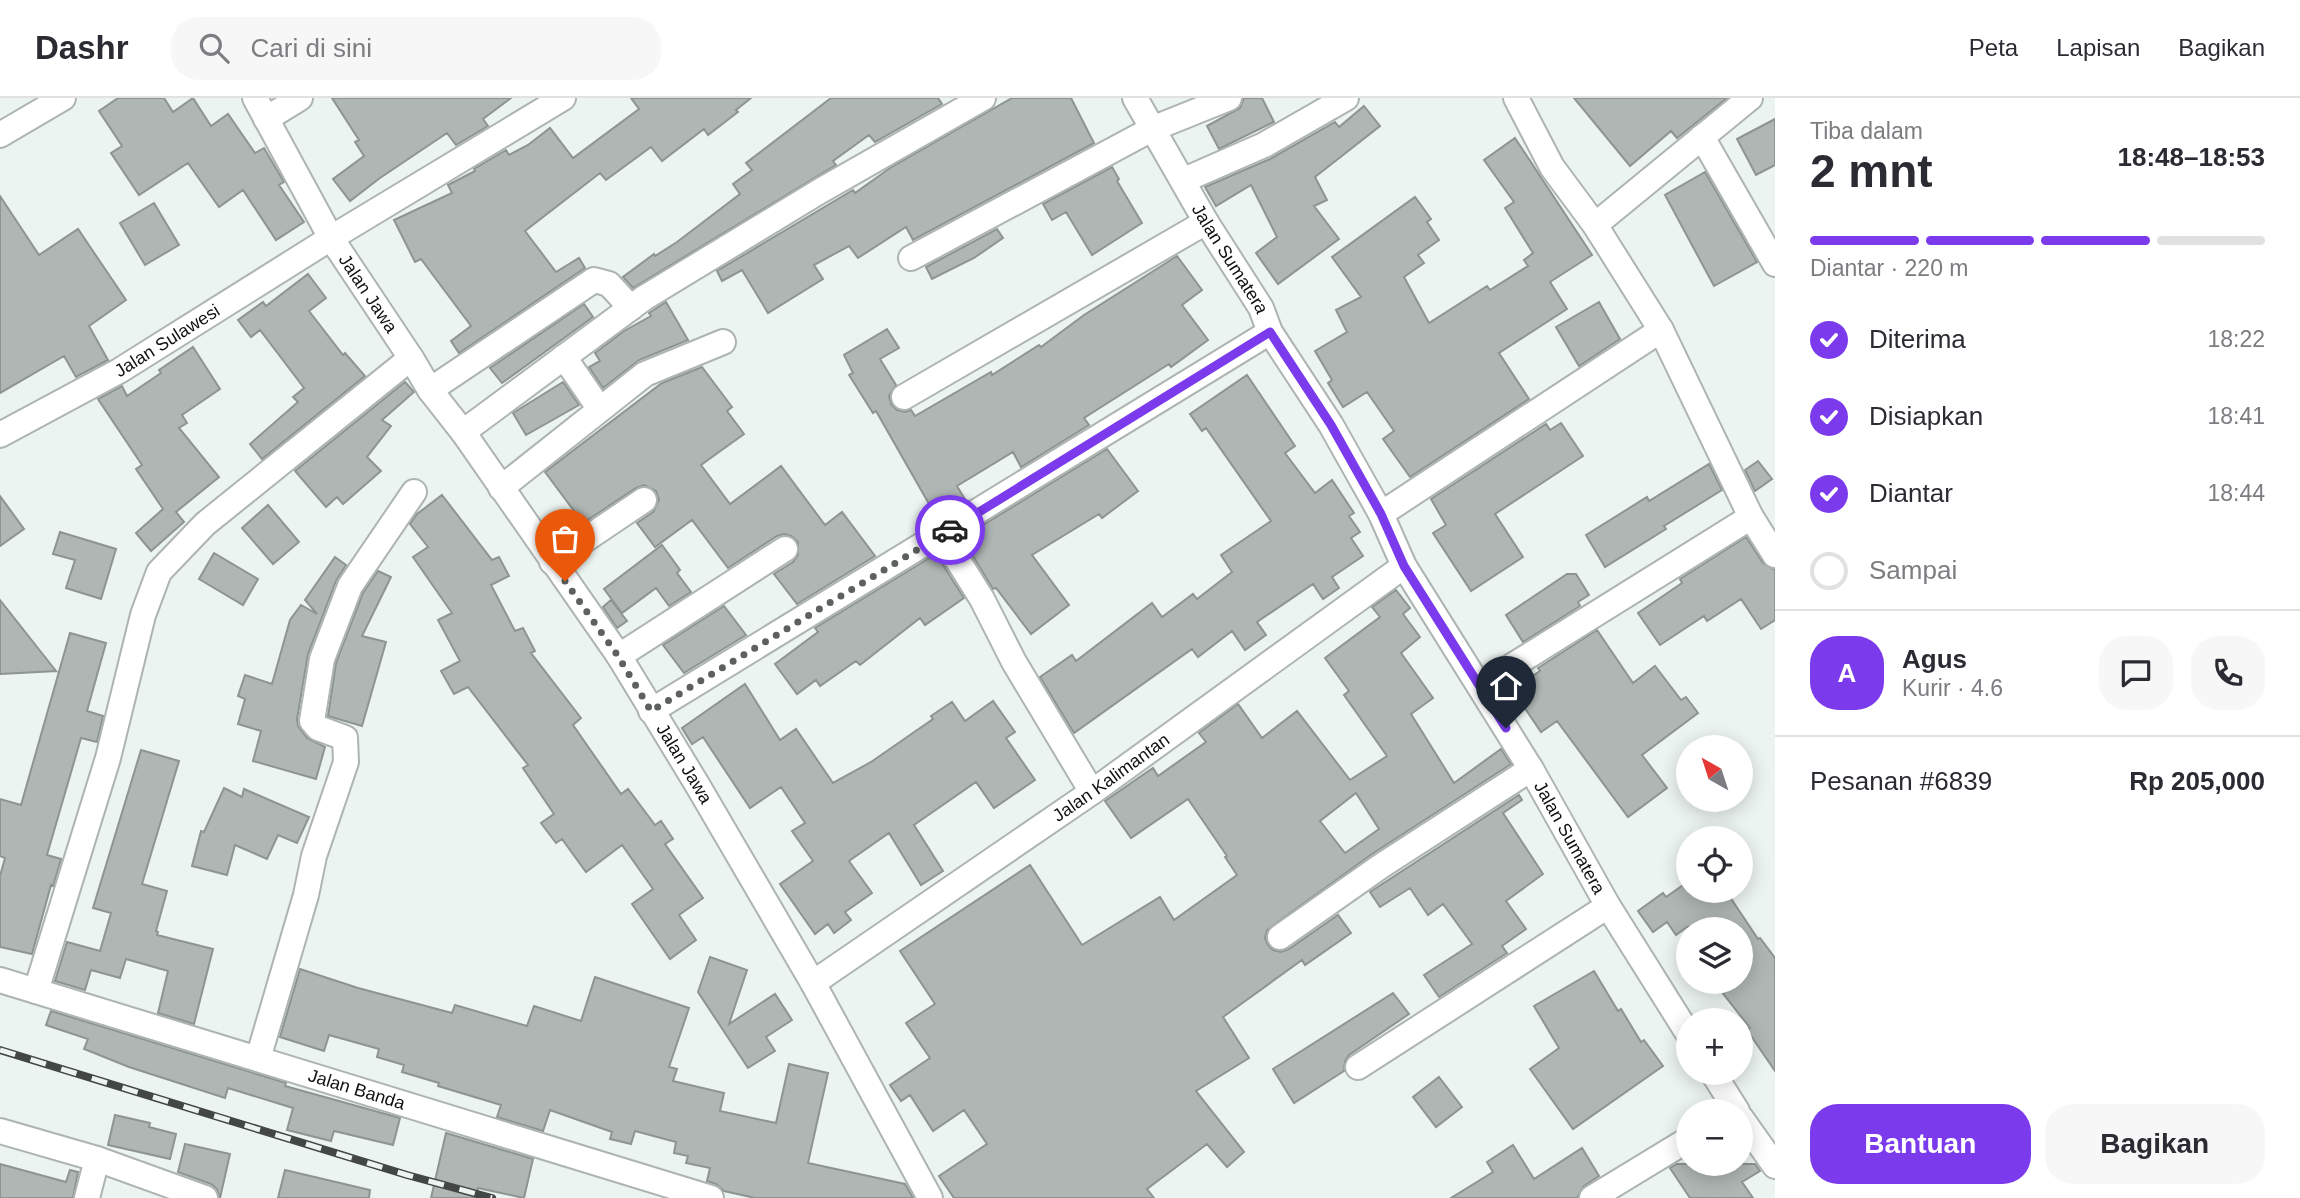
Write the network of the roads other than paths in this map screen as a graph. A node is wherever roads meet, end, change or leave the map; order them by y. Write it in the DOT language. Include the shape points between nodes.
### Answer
graph roads {
  1 [pos="63,98"];
  2 [pos="300,98"];
  3 [pos="564,98"];
  4 [pos="984,98"];
  5 [pos="1135,98"];
  6 [pos="1229,98"];
  7 [pos="1346,98"];
  8 [pos="1516,98"];
  9 [pos="1750,98"];
  10 [pos="260,108"];
  11 [pos="1152,129"];
  12 [pos="0,135"];
  13 [pos="1702,137"];
  14 [pos="1184,180"];
  15 [pos="1206,222"];
  16 [pos="1595,225"];
  17 [pos="331,238"];
  18 [pos="911,258"];
  19 [pos="1775,264"];
  20 [pos="631,308"];
  21 [pos="1661,330"];
  22 [pos="1270,332"];
  23 [pos="723,342"];
  24 [pos="564,357"];
  25 [pos="411,358"];
  26 [pos="430,390"];
  27 [pos="904,397"];
  28 [pos="599,408"];
  29 [pos="463,432"];
  30 [pos="0,435"];
  31 [pos="501,488"];
  32 [pos="414,492"];
  33 [pos="644,500"];
  34 [pos="1381,514"];
  35 [pos="1751,517"];
  36 [pos="942,535"];
  37 [pos="785,549"];
  38 [pos="1775,555"];
  39 [pos="552,562"];
  40 [pos="1404,566"];
  41 [pos="618,656"];
  42 [pos="1480,686"];
  43 [pos="651,711"];
  44 [pos="1531,769"];
  45 [pos="1092,792"];
  46 [pos="1608,906"];
  47 [pos="1280,937"];
  48 [pos="0,980"];
  49 [pos="813,983"];
  50 [pos="36,991"];
  51 [pos="1676,1014"];
  52 [pos="258,1059"];
  53 [pos="1358,1067"];
  54 [pos="0,1131"];
  55 [pos="1753,1135"];
  56 [pos="1676,1147"];
  57 [pos="97,1159"];
  58 [pos="1775,1166"];
  59 [pos="87,1198"];
  60 [pos="205,1198"];
  61 [pos="712,1198"];
  62 [pos="930,1198"];
  63 [pos="1592,1198"];
  1 -- 12 [label="street"];
  2 -- 10 [label="street"];
  3 -- 17 [label="street, Jalan Sulawesi"];
  4 -- 20 [label="street" via="820,191"];
  5 -- 11 [label="street, Jalan Sumatera"];
  6 -- 11 [label="street"];
  7 -- 14 [label="street" via="1264,145"];
  8 -- 16 [label="street" via="1552,167"];
  9 -- 13 [label="street"];
  10 -- 17 [label="street, Jalan Jawa"];
  11 -- 14 [label="street, Jalan Sumatera"];
  11 -- 18 [label="street"];
  13 -- 16 [label="street"];
  13 -- 19 [label="street"];
  14 -- 15 [label="street, Jalan Sumatera"];
  15 -- 22 [label="street, Jalan Sumatera" via="1261,308"];
  15 -- 27 [label="street"];
  16 -- 21 [label="street"];
  17 -- 25 [label="street, Jalan Jawa"];
  17 -- 30 [label="street, Jalan Sulawesi" via="119,371"];
  20 -- 24 [label="street"];
  20 -- 26 [label="street" via="609,284 594,281"];
  21 -- 34 [label="street"];
  21 -- 35 [label="street"];
  22 -- 34 [label="street, Jalan Sumatera" via="1331,425"];
  22 -- 36 [label="street"];
  23 -- 28 [label="street" via="645,374"];
  24 -- 28 [label="street"];
  24 -- 29 [label="street"];
  25 -- 26 [label="street, Jalan Jawa"];
  25 -- 50 [label="street" via="205,524 159,572"];
  26 -- 29 [label="street, Jalan Jawa"];
  28 -- 31 [label="street"];
  29 -- 31 [label="street, Jalan Jawa"];
  31 -- 39 [label="street, Jalan Jawa"];
  32 -- 52 [label="street" via="351,586 322,659 312,721 345,738 346,762 314,856"];
  33 -- 39 [label="street"];
  34 -- 40 [label="street, Jalan Sumatera"];
  35 -- 38 [label="street"];
  35 -- 42 [label="street"];
  36 -- 43 [label="street"];
  36 -- 45 [label="street"];
  37 -- 41 [label="street"];
  39 -- 41 [label="street, Jalan Jawa"];
  40 -- 42 [label="street, Jalan Sumatera"];
  40 -- 45 [label="street, Jalan Kalimantan"];
  41 -- 43 [label="street, Jalan Jawa"];
  42 -- 44 [label="street, Jalan Sumatera"];
  43 -- 49 [label="street, Jalan Jawa"];
  44 -- 46 [label="street, Jalan Sumatera"];
  44 -- 47 [label="street"];
  45 -- 49 [label="street, Jalan Kalimantan"];
  46 -- 51 [label="street, Jalan Sumatera"];
  46 -- 53 [label="street"];
  48 -- 50 [label="street, Jalan Banda"];
  49 -- 62 [label="street, Jalan Jawa"];
  50 -- 52 [label="street, Jalan Banda"];
  52 -- 61 [label="street, Jalan Banda"];
  54 -- 57 [label="street"];
  55 -- 58 [label="street"];
  56 -- 63 [label="street"];
  57 -- 59 [label="street"];
  57 -- 60 [label="street"];
}
